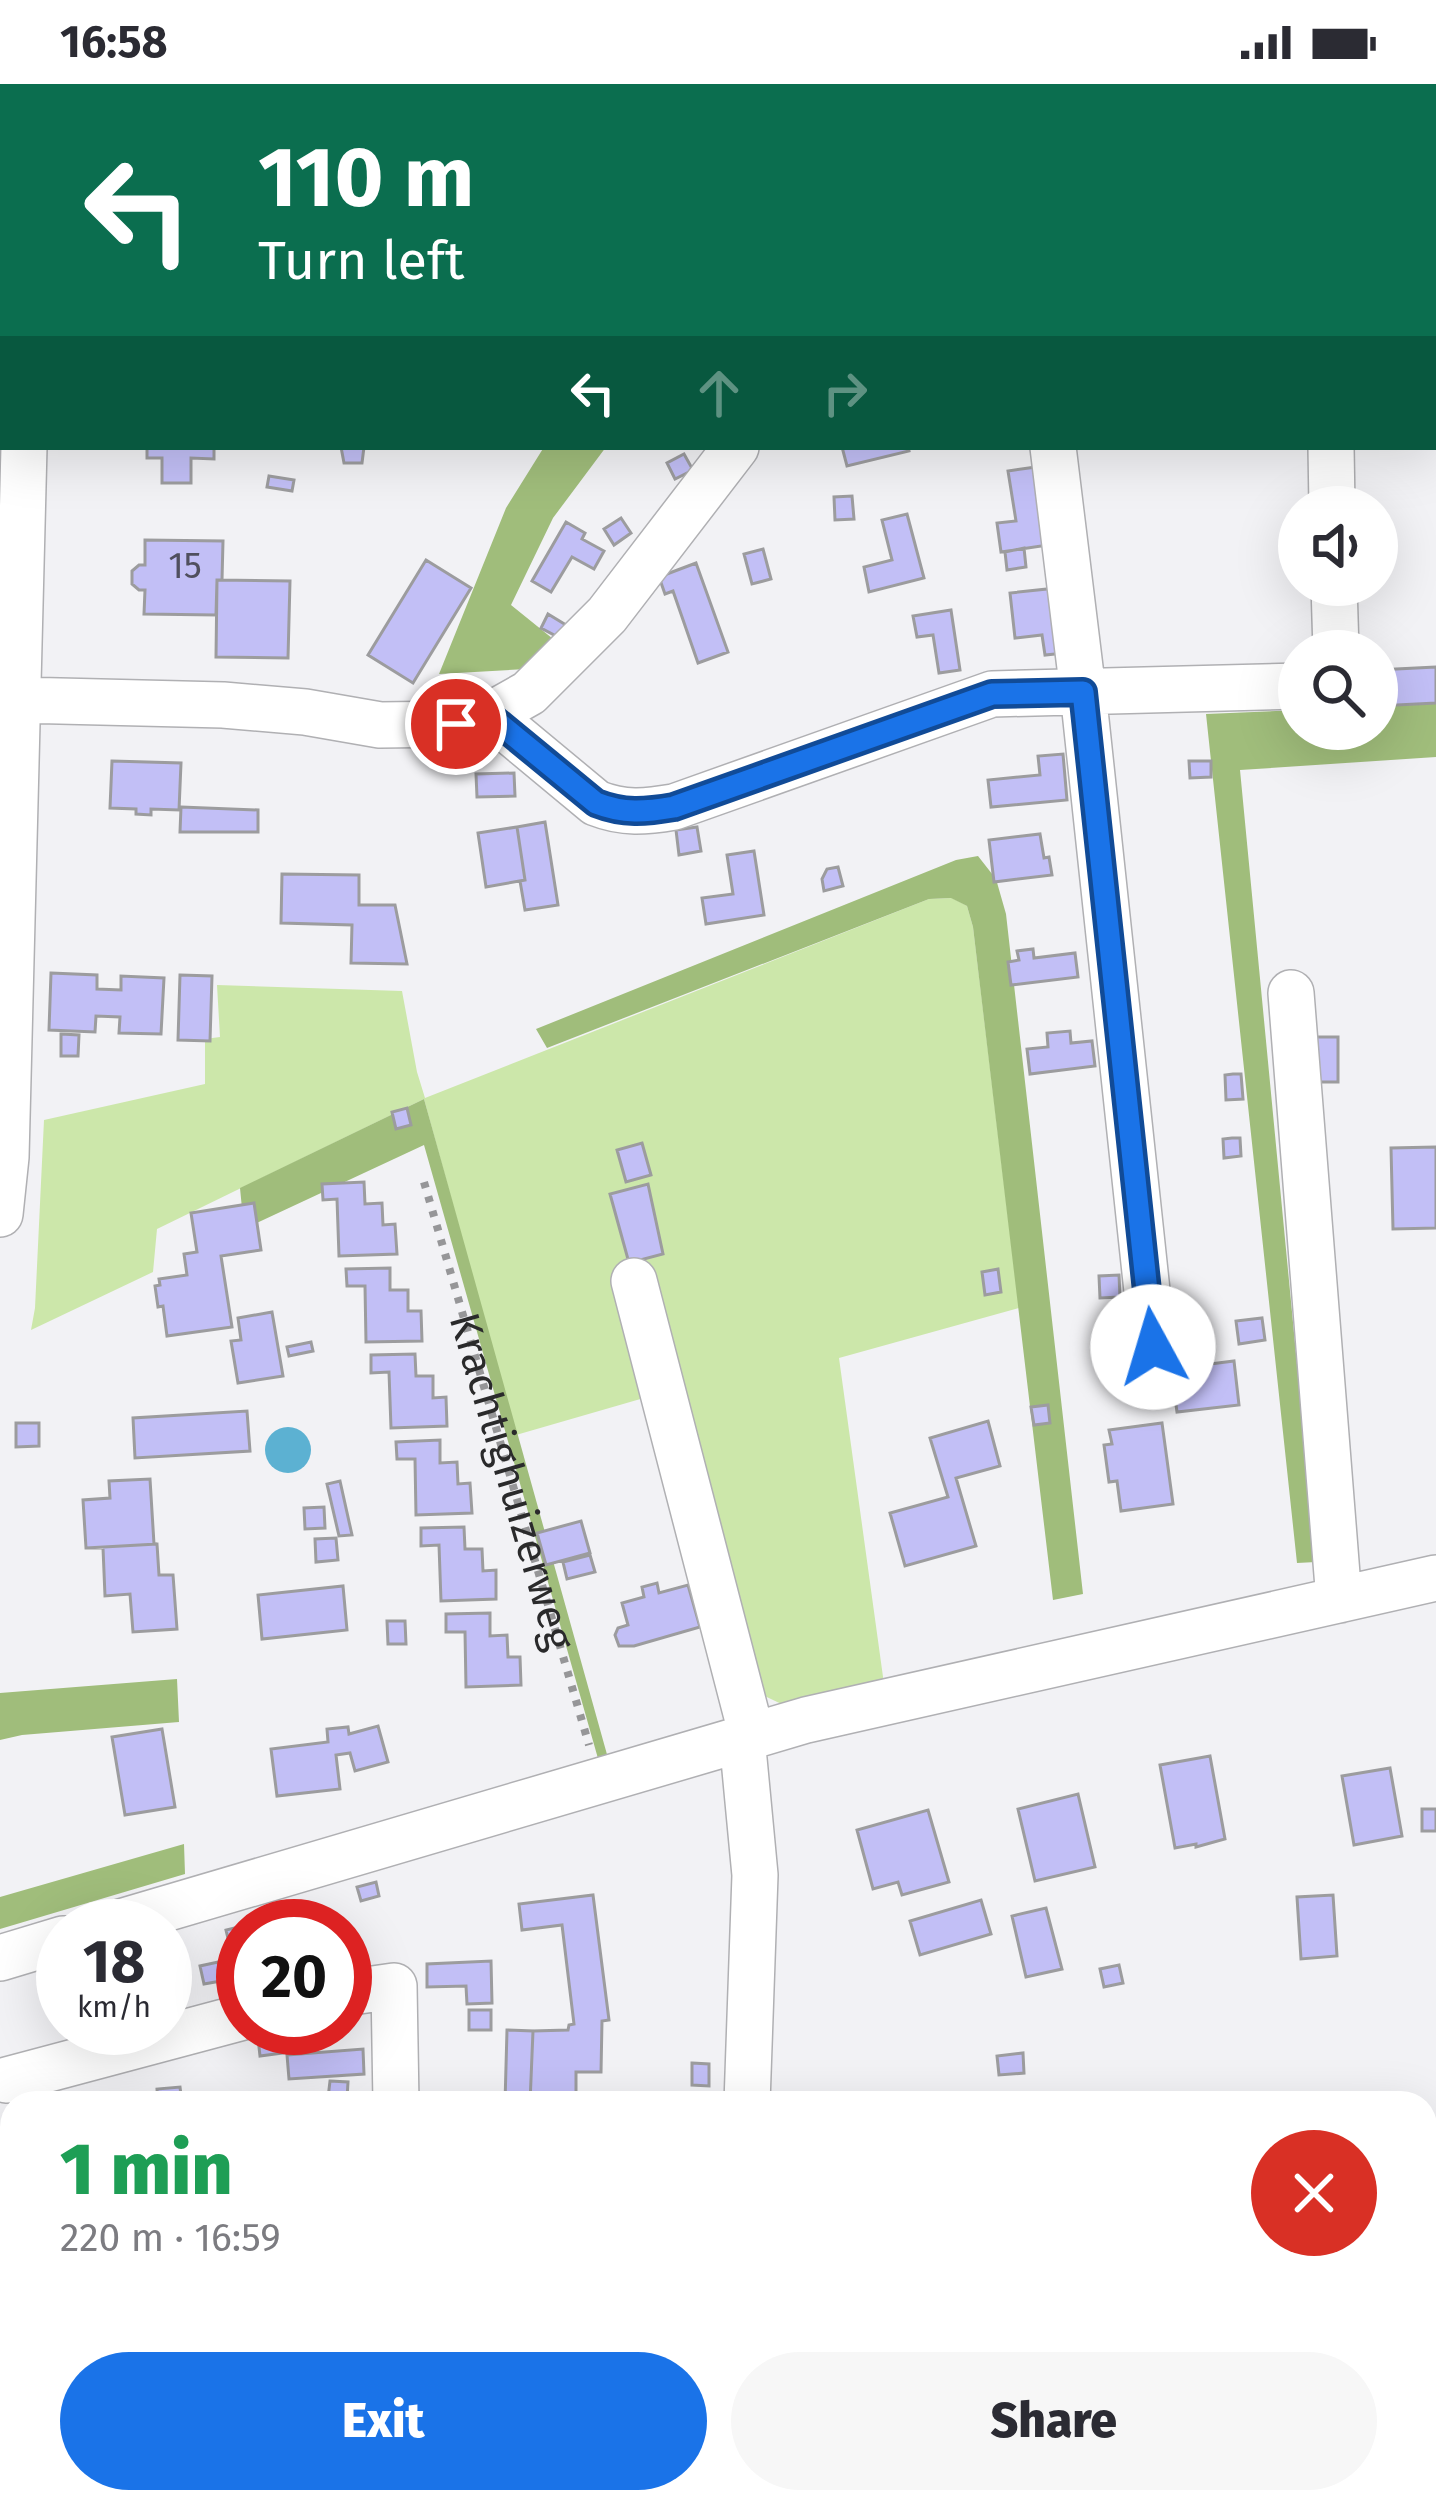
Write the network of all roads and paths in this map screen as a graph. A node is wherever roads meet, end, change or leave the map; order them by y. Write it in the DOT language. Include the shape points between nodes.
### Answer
graph roads {
  1 [pos="24,450"];
  2 [pos="734,450"];
  3 [pos="1053,450"];
  4 [pos="1331,450"];
  5 [pos="1332,486"];
  6 [pos="1278,687"];
  7 [pos="1083,692"];
  8 [pos="19,700"];
  9 [pos="490,716"];
  10 [pos="1291,993"];
  11 [pos="424,1182"];
  12 [pos="0,1214"];
  13 [pos="634,1281"];
  14 [pos="1153,1347"];
  15 [pos="1436,1578"];
  16 [pos="1339,1600"];
  17 [pos="747,1737"];
  18 [pos="600,1780"];
  19 [pos="192,1901"];
  20 [pos="36,1947"];
  21 [pos="0,1958"];
  22 [pos="372,1989"];
  23 [pos="216,2024"];
  24 [pos="7,2080"];
  25 [pos="396,2091"];
  26 [pos="747,2091"];
  1 -- 8 [label="street"];
  2 -- 9 [label="street" via="607,615 530,693"];
  3 -- 7 [label="street"];
  4 -- 5 [label="street"];
  6 -- 7 [label="street"];
  7 -- 9 [label="street" via="992,694 644,813 596,803"];
  7 -- 14 [label="street"];
  8 -- 9 [label="street" via="223,705 380,725"];
  8 -- 12 [label="street"];
  10 -- 16 [label="street"];
  11 -- 18 [label="path, Krachtighuizerweg"];
  13 -- 17 [label="street"];
  15 -- 16 [label="street"];
  16 -- 17 [label="street"];
  17 -- 18 [label="street"];
  17 -- 26 [label="street" via="755,1875"];
  18 -- 19 [label="street"];
  20 -- 21 [label="street"];
  22 -- 25 [label="street" via="394,1986"];
  23 -- 24 [label="street"];
}
